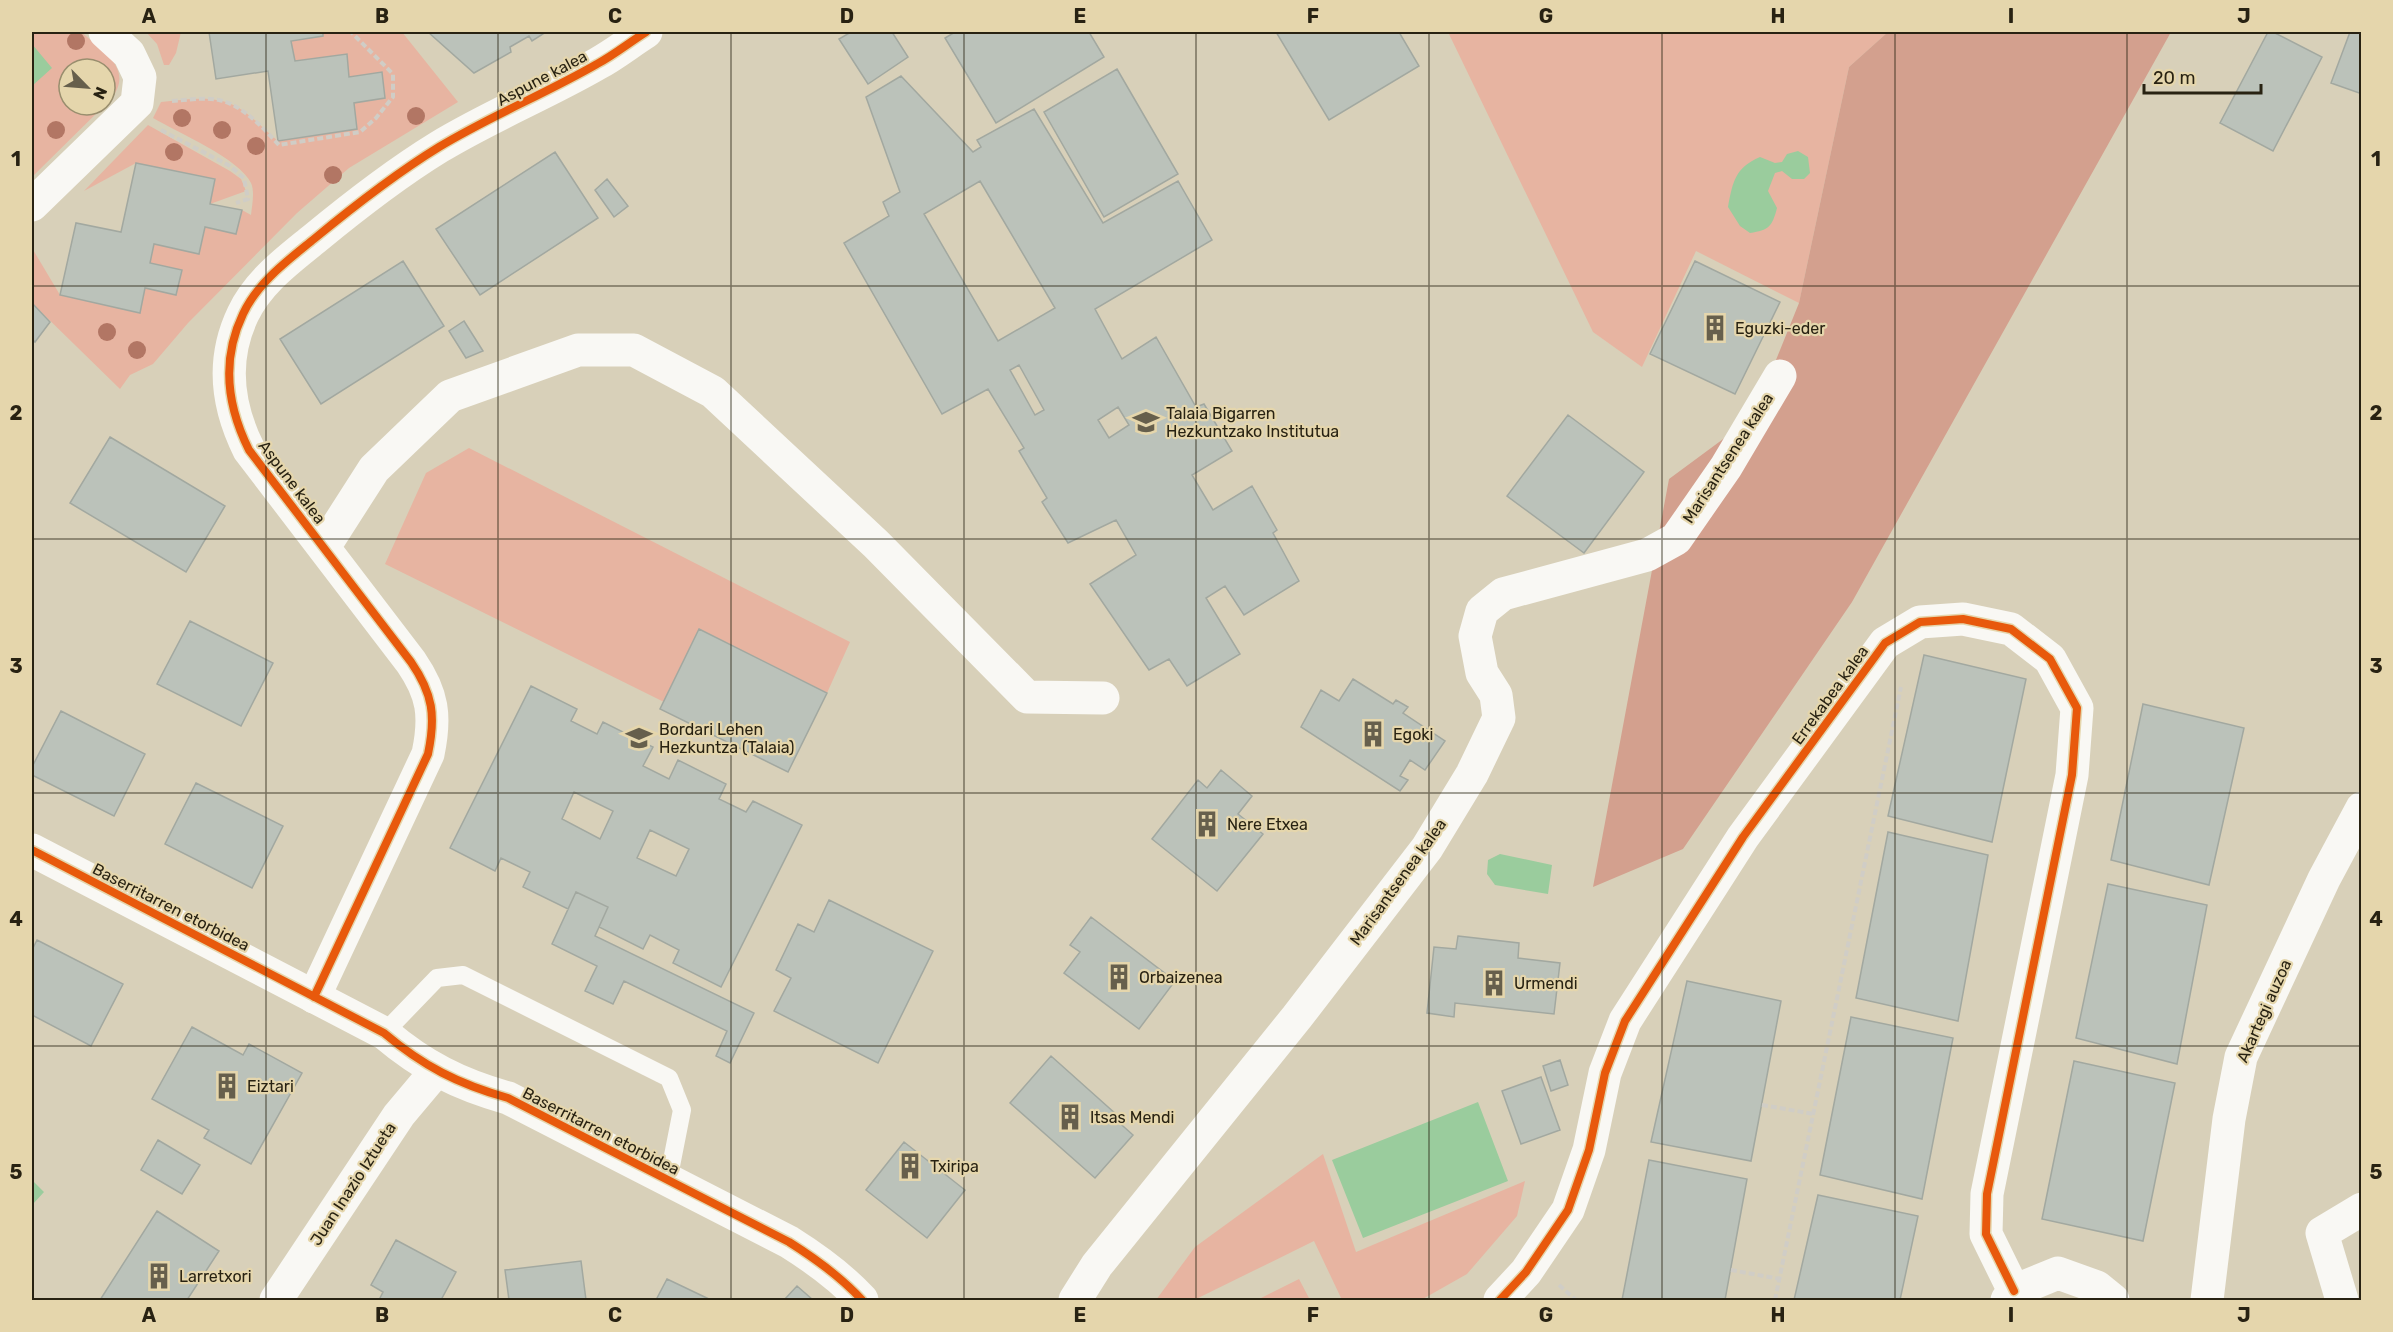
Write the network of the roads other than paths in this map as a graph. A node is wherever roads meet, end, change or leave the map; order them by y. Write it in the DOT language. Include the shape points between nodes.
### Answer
graph roads {
  1 [pos="105,32"];
  2 [pos="646,32"];
  3 [pos="32,205"];
  4 [pos="1780,376"];
  5 [pos="324,547"];
  6 [pos="1103,698"];
  7 [pos="2361,808"];
  8 [pos="32,850"];
  9 [pos="314,997"];
  10 [pos="384,1033"];
  11 [pos="436,1071"];
  12 [pos="668,1181"];
  13 [pos="2361,1209"];
  14 [pos="2010,1296"];
  15 [pos="276,1300"];
  16 [pos="862,1300"];
  17 [pos="1075,1300"];
  18 [pos="1500,1300"];
  19 [pos="2113,1300"];
  20 [pos="2207,1300"];
  21 [pos="2342,1300"];
  1 -- 3 [label="street" via="129,54 140,77 136,103"];
  2 -- 5 [label="street, Aspune kalea" via="598,64 439,147 354,206 256,292 234,336 228,384 232,406 249,450"];
  4 -- 17 [label="street, Marisantsenea kalea" via="1726,467 1676,539 1647,555 1503,594 1482,611 1475,636 1482,673 1496,695 1498,718 1472,774 1427,848 1097,1265"];
  5 -- 6 [label="street" via="374,468 450,396 578,350 634,350 713,392 876,544 1027,697"];
  5 -- 9 [label="street, Aspune kalea" via="422,678 433,714 433,734 429,754"];
  7 -- 20 [label="street, Akartegi auzoa" via="2241,1057 2229,1119"];
  8 -- 9 [label="street, Baserritarren etorbidea"];
  9 -- 10 [label="street, Baserritarren etorbidea"];
  10 -- 11 [label="street, Baserritarren etorbidea"];
  10 -- 12 [label="lane" via="437,978 463,975 669,1078 682,1110"];
  11 -- 12 [label="street, Baserritarren etorbidea" via="471,1088 508,1098"];
  11 -- 15 [label="street, Juan Inazio Iztueta" via="399,1115"];
  12 -- 16 [label="street, Baserritarren etorbidea" via="816,1258"];
  13 -- 21 [label="street" via="2322,1233"];
  14 -- 18 [label="street, Errekabea kalea" via="1986,1234 1987,1194 2072,775 2077,708 2050,659 2011,629 1963,619 1920,621 1885,643 1743,837 1625,1022 1605,1072 1589,1150 1568,1210 1526,1272"];
  14 -- 19 [label="street" via="2058,1273 2097,1287"];
}
